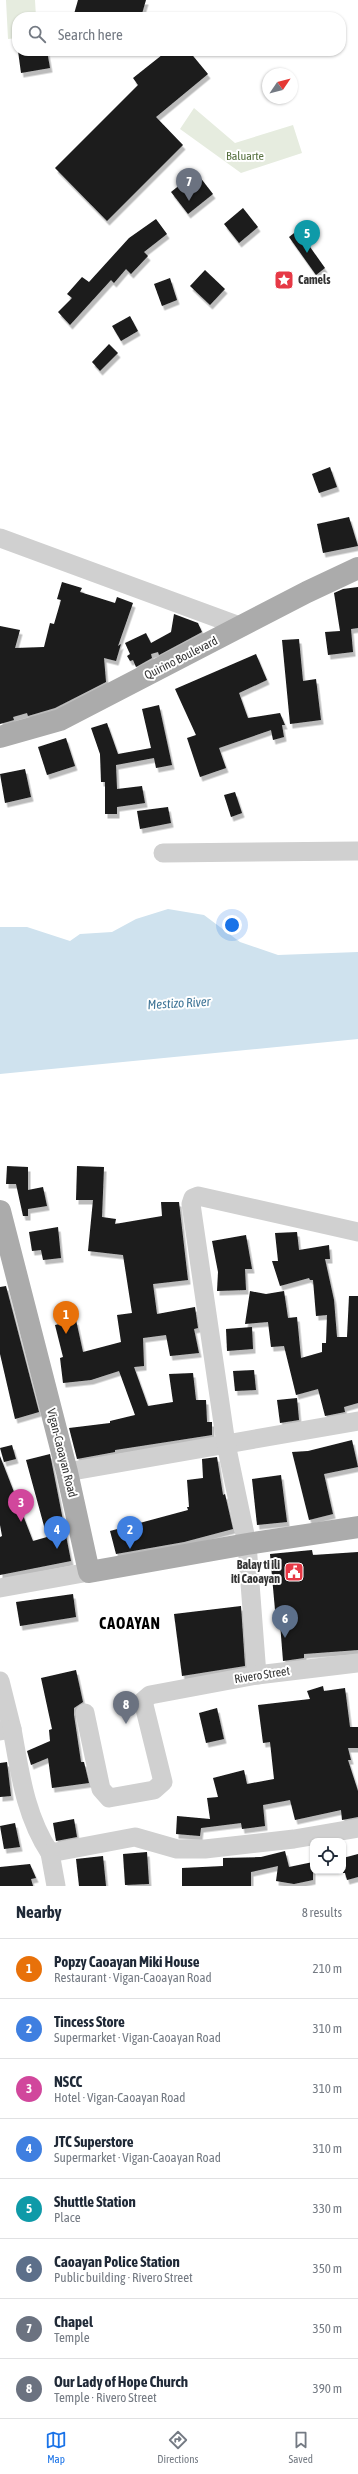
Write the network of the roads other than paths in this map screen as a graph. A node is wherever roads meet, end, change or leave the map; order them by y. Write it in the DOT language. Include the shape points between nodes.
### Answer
graph roads {
  1 [pos="0,538"];
  2 [pos="358,568"];
  3 [pos="242,627"];
  4 [pos="0,737"];
  5 [pos="358,851"];
  6 [pos="163,853"];
  7 [pos="0,1211"];
  8 [pos="358,1232"];
  9 [pos="358,1421"];
  10 [pos="226,1444"];
  11 [pos="68,1472"];
  12 [pos="358,1526"];
  13 [pos="247,1544"];
  14 [pos="89,1572"];
  15 [pos="0,1588"];
  16 [pos="358,1663"];
  17 [pos="258,1675"];
  18 [pos="0,1681"];
  19 [pos="85,1713"];
  20 [pos="6,1730"];
  21 [pos="358,1828"];
  22 [pos="50,1853"];
  23 [pos="56,1886"];
  1 -- 3 [label="street"];
  2 -- 3 [label="main road, Quirino Boulevard"];
  3 -- 4 [label="main road, Quirino Boulevard" via="60,720"];
  5 -- 6 [label="street"];
  7 -- 11 [label="main road, Vigan-Caoayan Road"];
  8 -- 10 [label="street" via="198,1196 193,1198 191,1216"];
  9 -- 10 [label="street"];
  10 -- 11 [label="street"];
  10 -- 13 [label="street"];
  11 -- 14 [label="main road, Vigan-Caoayan Road"];
  12 -- 13 [label="main road"];
  13 -- 14 [label="main road"];
  13 -- 17 [label="street"];
  14 -- 15 [label="street"];
  16 -- 17 [label="street, Rivero Street"];
  17 -- 19 [label="street, Rivero Street" via="167,1691 150,1695 143,1701 163,1782 154,1790 109,1798 100,1789"];
  18 -- 20 [label="street"];
  20 -- 22 [label="street" via="24,1796 40,1837"];
  21 -- 22 [label="street" via="205,1850 177,1849 135,1837"];
  22 -- 23 [label="street"];
}
